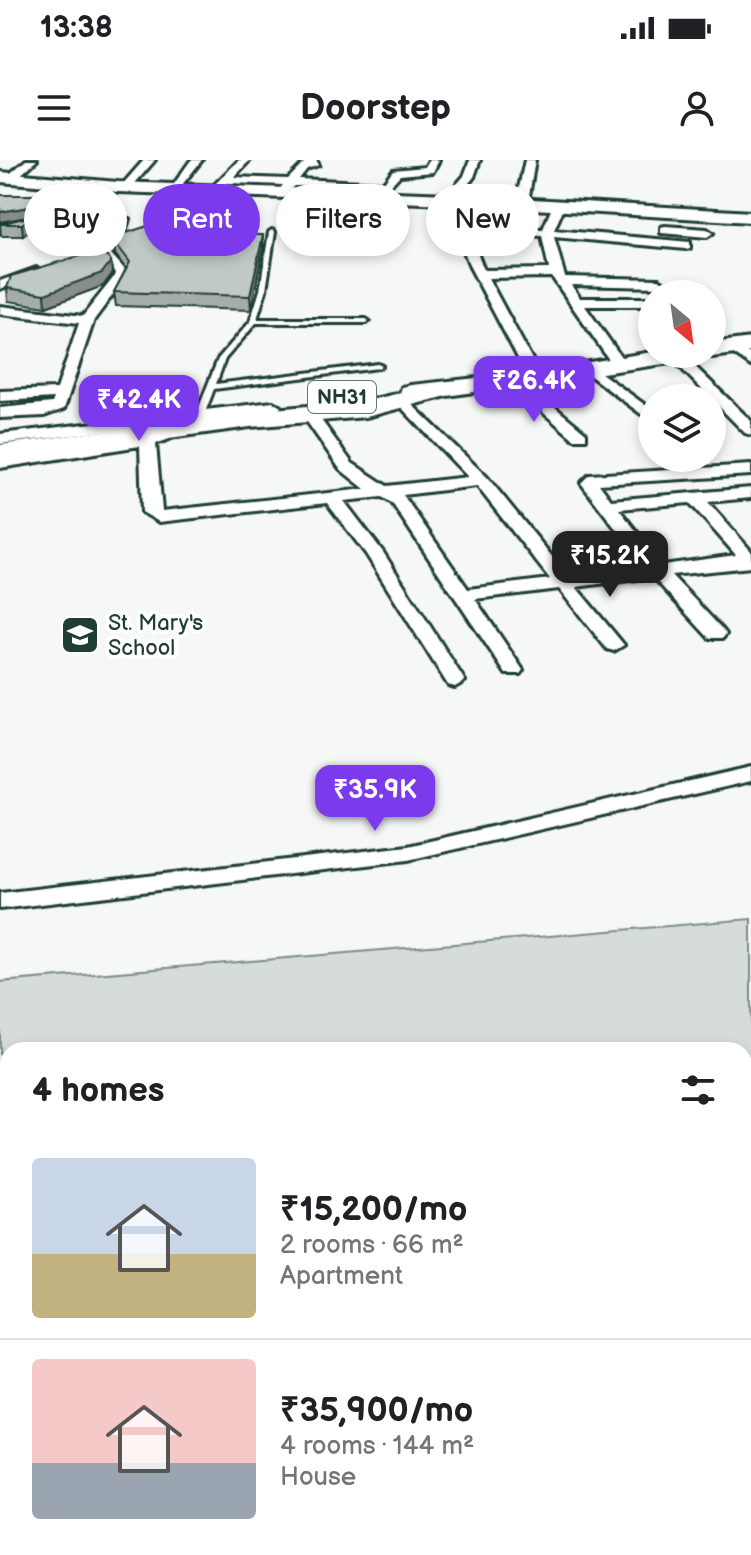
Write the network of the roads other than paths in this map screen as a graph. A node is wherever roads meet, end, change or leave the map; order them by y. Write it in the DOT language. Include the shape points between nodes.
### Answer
graph roads {
  1 [pos="32,160"];
  2 [pos="150,160"];
  3 [pos="197,160"];
  4 [pos="245,160"];
  5 [pos="434,160"];
  6 [pos="475,160"];
  7 [pos="530,160"];
  8 [pos="304,164"];
  9 [pos="330,171"];
  10 [pos="5,178"];
  11 [pos="115,183"];
  12 [pos="177,184"];
  13 [pos="221,184"];
  14 [pos="289,184"];
  15 [pos="387,184"];
  16 [pos="463,184"];
  17 [pos="525,184"];
  18 [pos="143,186"];
  19 [pos="539,215"];
  20 [pos="751,217"];
  21 [pos="539,225"];
  22 [pos="552,225"];
  23 [pos="0,229"];
  24 [pos="272,232"];
  25 [pos="707,233"];
  26 [pos="686,245"];
  27 [pos="653,251"];
  28 [pos="473,256"];
  29 [pos="60,266"];
  30 [pos="480,274"];
  31 [pos="559,277"];
  32 [pos="638,282"];
  33 [pos="0,285"];
  34 [pos="576,302"];
  35 [pos="638,302"];
  36 [pos="0,310"];
  37 [pos="87,320"];
  38 [pos="253,321"];
  39 [pos="366,321"];
  40 [pos="638,361"];
  41 [pos="619,364"];
  42 [pos="378,366"];
  43 [pos="692,368"];
  44 [pos="590,369"];
  45 [pos="525,380"];
  46 [pos="210,387"];
  47 [pos="437,392"];
  48 [pos="60,393"];
  49 [pos="0,396"];
  50 [pos="403,401"];
  51 [pos="339,405"];
  52 [pos="638,406"];
  53 [pos="0,413"];
  54 [pos="200,415"];
  55 [pos="266,415"];
  56 [pos="311,416"];
  57 [pos="751,430"];
  58 [pos="580,436"];
  59 [pos="0,439"];
  60 [pos="148,441"];
  61 [pos="0,453"];
  62 [pos="0,463"];
  63 [pos="751,470"];
  64 [pos="723,472"];
  65 [pos="726,472"];
  66 [pos="481,481"];
  67 [pos="380,489"];
  68 [pos="746,493"];
  69 [pos="332,498"];
  70 [pos="696,499"];
  71 [pos="607,505"];
  72 [pos="750,560"];
  73 [pos="658,571"];
  74 [pos="565,584"];
  75 [pos="465,595"];
  76 [pos="716,634"];
  77 [pos="614,645"];
  78 [pos="513,670"];
  79 [pos="455,681"];
  80 [pos="751,774"];
  81 [pos="0,901"];
  1 -- 10 [label="street"];
  2 -- 11 [label="street"];
  3 -- 12 [label="street"];
  4 -- 13 [label="street"];
  5 -- 15 [label="street" via="429,170 397,171"];
  6 -- 16 [label="street"];
  7 -- 17 [label="street"];
  8 -- 9 [label="street"];
  8 -- 14 [label="street"];
  10 -- 11 [label="main road"];
  11 -- 18 [label="main road"];
  19 -- 22 [label="main road"];
  20 -- 22 [label="main road"];
  21 -- 22 [label="street"];
  22 -- 25 [label="street"];
  22 -- 26 [label="street"];
  22 -- 27 [label="street"];
  22 -- 31 [label="street"];
  23 -- 37 [label="street" via="77,218 125,221 115,246 99,255 115,263 120,277"];
  24 -- 38 [label="lane"];
  28 -- 30 [label="street"];
  29 -- 33 [label="street"];
  30 -- 31 [label="street"];
  30 -- 45 [label="street"];
  31 -- 32 [label="street"];
  31 -- 34 [label="street"];
  34 -- 35 [label="street"];
  34 -- 41 [label="street"];
  36 -- 37 [label="street"];
  37 -- 48 [label="street"];
  38 -- 39 [label="lane"];
  38 -- 46 [label="lane" via="222,359"];
  40 -- 41 [label="highway, NH31"];
  41 -- 44 [label="highway, NH31"];
  42 -- 46 [label="lane"];
  43 -- 57 [label="street"];
  44 -- 45 [label="highway, NH31"];
  44 -- 52 [label="street"];
  45 -- 47 [label="highway, NH31"];
  45 -- 58 [label="street"];
  46 -- 54 [label="lane"];
  47 -- 50 [label="highway, NH31"];
  47 -- 51 [label="highway, NH31"];
  48 -- 49 [label="street"];
  48 -- 53 [label="street" via="57,409"];
  50 -- 51 [label="highway, NH31"];
  50 -- 66 [label="street"];
  51 -- 55 [label="highway, NH31"];
  51 -- 56 [label="highway, NH31"];
  54 -- 55 [label="street"];
  54 -- 59 [label="street"];
  55 -- 56 [label="highway, NH31"];
  55 -- 60 [label="street" via="260,425"];
  55 -- 61 [label="highway, NH31"];
  56 -- 67 [label="street" via="346,466"];
  60 -- 62 [label="street"];
  60 -- 69 [label="street" via="151,512 159,517"];
  63 -- 65 [label="street"];
  64 -- 68 [label="street"];
  64 -- 71 [label="street" via="590,481"];
  66 -- 67 [label="street"];
  66 -- 74 [label="street"];
  67 -- 69 [label="street"];
  67 -- 75 [label="street" via="398,499"];
  68 -- 70 [label="street"];
  69 -- 79 [label="street" via="374,552"];
  70 -- 71 [label="street"];
  70 -- 72 [label="street"];
  71 -- 73 [label="street"];
  72 -- 73 [label="street"];
  73 -- 74 [label="street"];
  73 -- 76 [label="street"];
  74 -- 75 [label="street"];
  74 -- 77 [label="street"];
  75 -- 78 [label="street"];
  80 -- 81 [label="street" via="408,853"];
}
